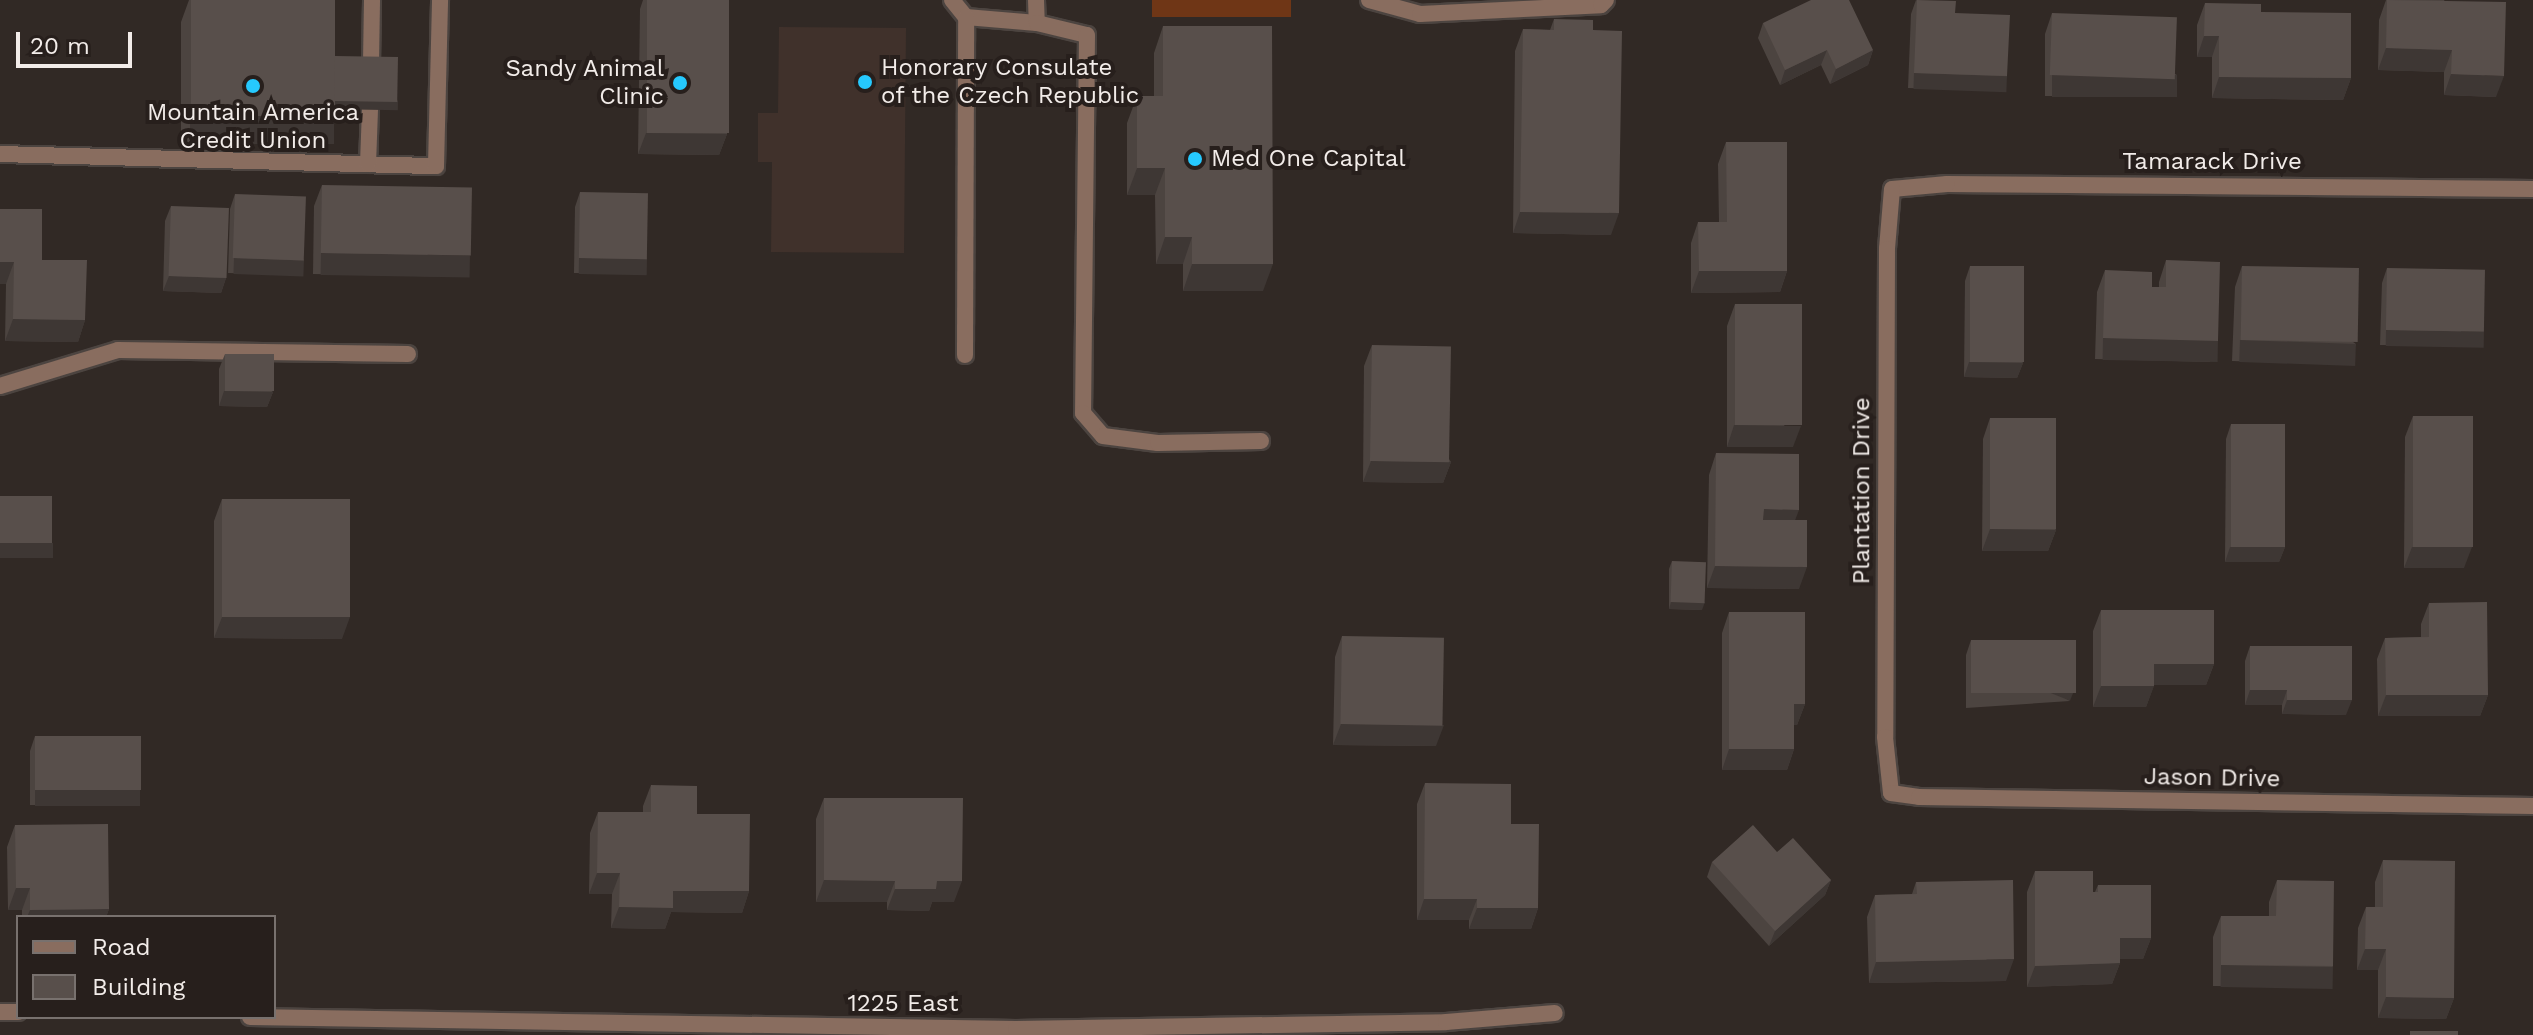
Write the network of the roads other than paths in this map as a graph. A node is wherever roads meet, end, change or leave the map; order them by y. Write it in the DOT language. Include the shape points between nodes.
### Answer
graph roads {
  1 [pos="372,0"];
  2 [pos="440,0"];
  3 [pos="952,0"];
  4 [pos="1036,0"];
  5 [pos="1369,0"];
  6 [pos="1606,0"];
  7 [pos="966,17"];
  8 [pos="1037,23"];
  9 [pos="371,64"];
  10 [pos="370,109"];
  11 [pos="0,154"];
  12 [pos="368,164"];
  13 [pos="1892,189"];
  14 [pos="2533,189"];
  15 [pos="408,354"];
  16 [pos="965,355"];
  17 [pos="0,386"];
  18 [pos="1261,441"];
  19 [pos="1891,793"];
  20 [pos="2533,806"];
  21 [pos="1555,1013"];
  22 [pos="276,1018"];
  23 [pos="776,1031"];
  24 [pos="1016,1032"];
  1 -- 9 [label="street"];
  2 -- 12 [label="street" via="436,166"];
  3 -- 7 [label="street"];
  4 -- 8 [label="street"];
  5 -- 6 [label="street" via="1420,14 1601,5"];
  7 -- 8 [label="street"];
  7 -- 16 [label="street"];
  8 -- 18 [label="street" via="1087,35 1083,413 1103,436 1158,443"];
  10 -- 12 [label="street"];
  11 -- 12 [label="street"];
  13 -- 14 [label="street, Tamarack Drive" via="1947,184"];
  13 -- 19 [label="street, Plantation Drive" via="1887,249 1885,737"];
  15 -- 17 [label="street" via="118,350"];
  19 -- 20 [label="street, Jason Drive" via="1948,799"];
  21 -- 24 [label="street, 1225 East" via="1446,1022"];
  22 -- 23 [label="street, 1225 East"];
  23 -- 24 [label="street, 1225 East"];
}
